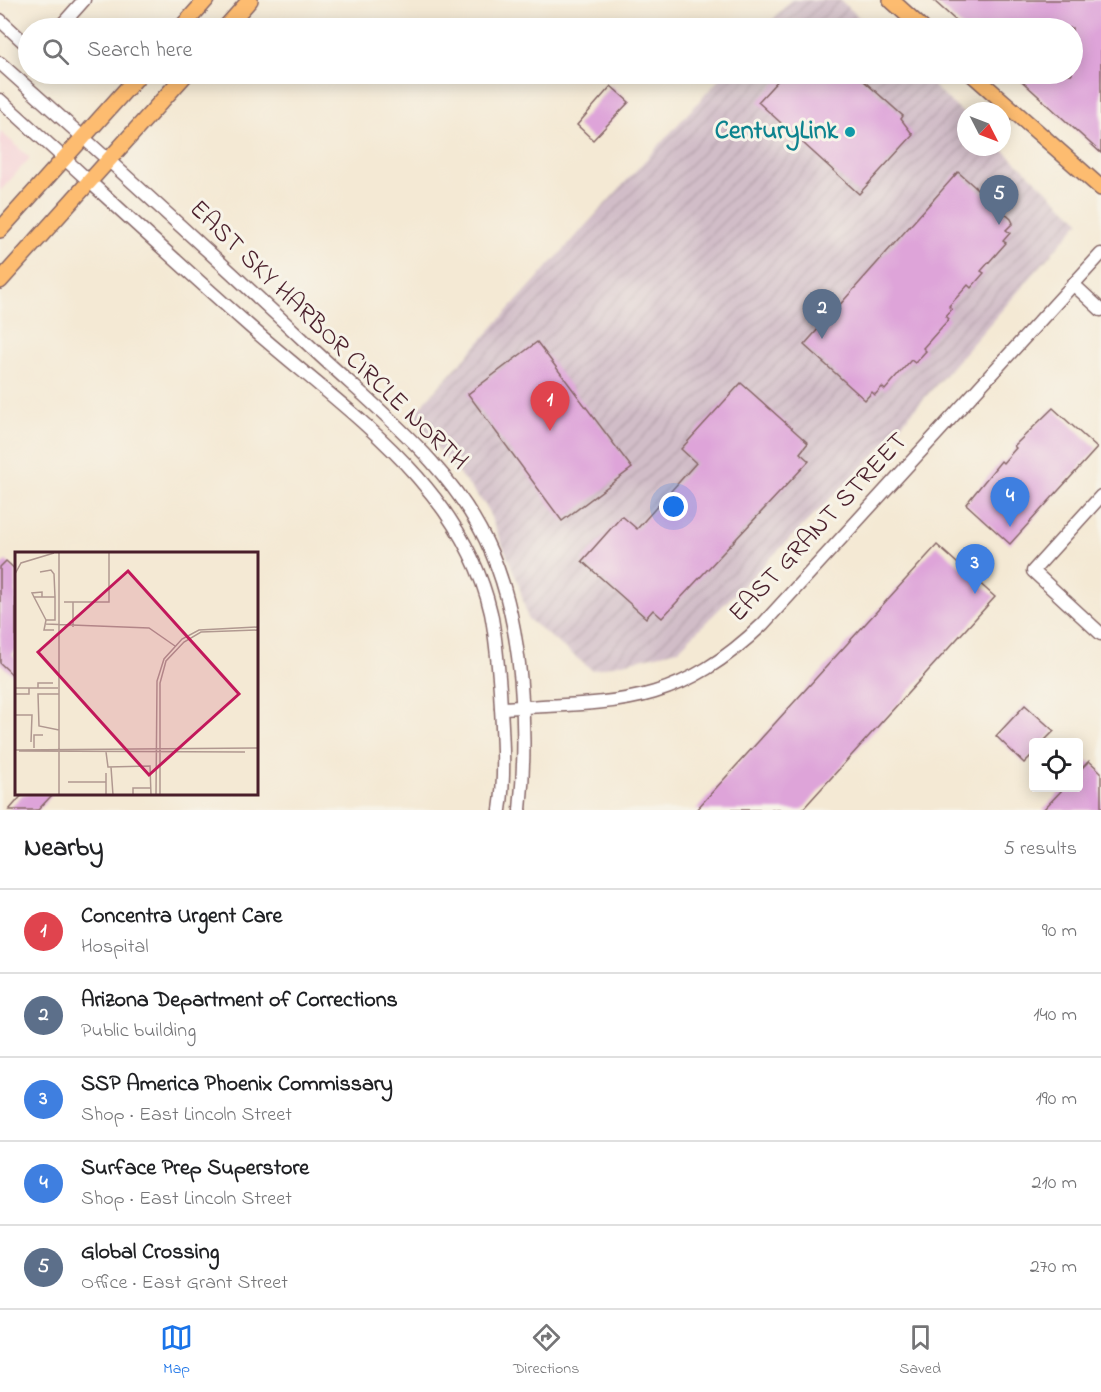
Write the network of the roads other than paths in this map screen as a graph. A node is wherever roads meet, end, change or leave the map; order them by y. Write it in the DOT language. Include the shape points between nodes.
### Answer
graph roads {
  1 [pos="84,0"];
  2 [pos="206,0"];
  3 [pos="250,0"];
  4 [pos="891,0"];
  5 [pos="67,18"];
  6 [pos="190,18"];
  7 [pos="234,18"];
  8 [pos="911,18"];
  9 [pos="0,20"];
  10 [pos="18,37"];
  11 [pos="0,63"];
  12 [pos="18,79"];
  13 [pos="23,84"];
  14 [pos="131,84"];
  15 [pos="177,84"];
  16 [pos="983,84"];
  17 [pos="0,100"];
  18 [pos="82,138"];
  19 [pos="64,158"];
  20 [pos="108,160"];
  21 [pos="90,181"];
  22 [pos="1101,188"];
  23 [pos="0,230"];
  24 [pos="1101,254"];
  25 [pos="0,281"];
  26 [pos="1073,284"];
  27 [pos="1101,310"];
  28 [pos="1101,496"];
  29 [pos="1101,634"];
  30 [pos="520,707"];
  31 [pos="501,708"];
  32 [pos="501,808"];
  33 [pos="520,810"];
  1 -- 5 [label="street"];
  2 -- 6 [label="main road"];
  3 -- 7 [label="main road"];
  4 -- 8 [label="main road"];
  9 -- 10 [label="street"];
  11 -- 12 [label="street, EAST SKY HARBOR CIRCLE NORTH"];
  13 -- 18 [label="street, EAST SKY HARBOR CIRCLE NORTH"];
  14 -- 18 [label="main road"];
  15 -- 20 [label="main road"];
  16 -- 22 [label="main road"];
  17 -- 19 [label="street, EAST SKY HARBOR CIRCLE NORTH"];
  18 -- 19 [label="main road"];
  18 -- 20 [label="street, EAST SKY HARBOR CIRCLE NORTH"];
  19 -- 21 [label="street, EAST SKY HARBOR CIRCLE NORTH"];
  19 -- 23 [label="main road"];
  20 -- 21 [label="main road"];
  20 -- 30 [label="street, EAST SKY HARBOR CIRCLE NORTH" via="412,442 457,491 492,553 506,594 516,640"];
  21 -- 25 [label="main road"];
  21 -- 31 [label="street, EAST SKY HARBOR CIRCLE NORTH" via="394,452 435,494 464,541 485,593 494,631"];
  24 -- 26 [label="street, EAST GRANT STREET"];
  26 -- 27 [label="street"];
  26 -- 30 [label="street, EAST GRANT STREET" via="763,624 726,658 698,676 652,695 624,701"];
  28 -- 29 [label="street" via="1033,571"];
  30 -- 31 [label="street, EAST GRANT STREET"];
  30 -- 33 [label="street, EAST SKY HARBOR CIRCLE NORTH"];
  31 -- 32 [label="street, EAST SKY HARBOR CIRCLE NORTH"];
}
